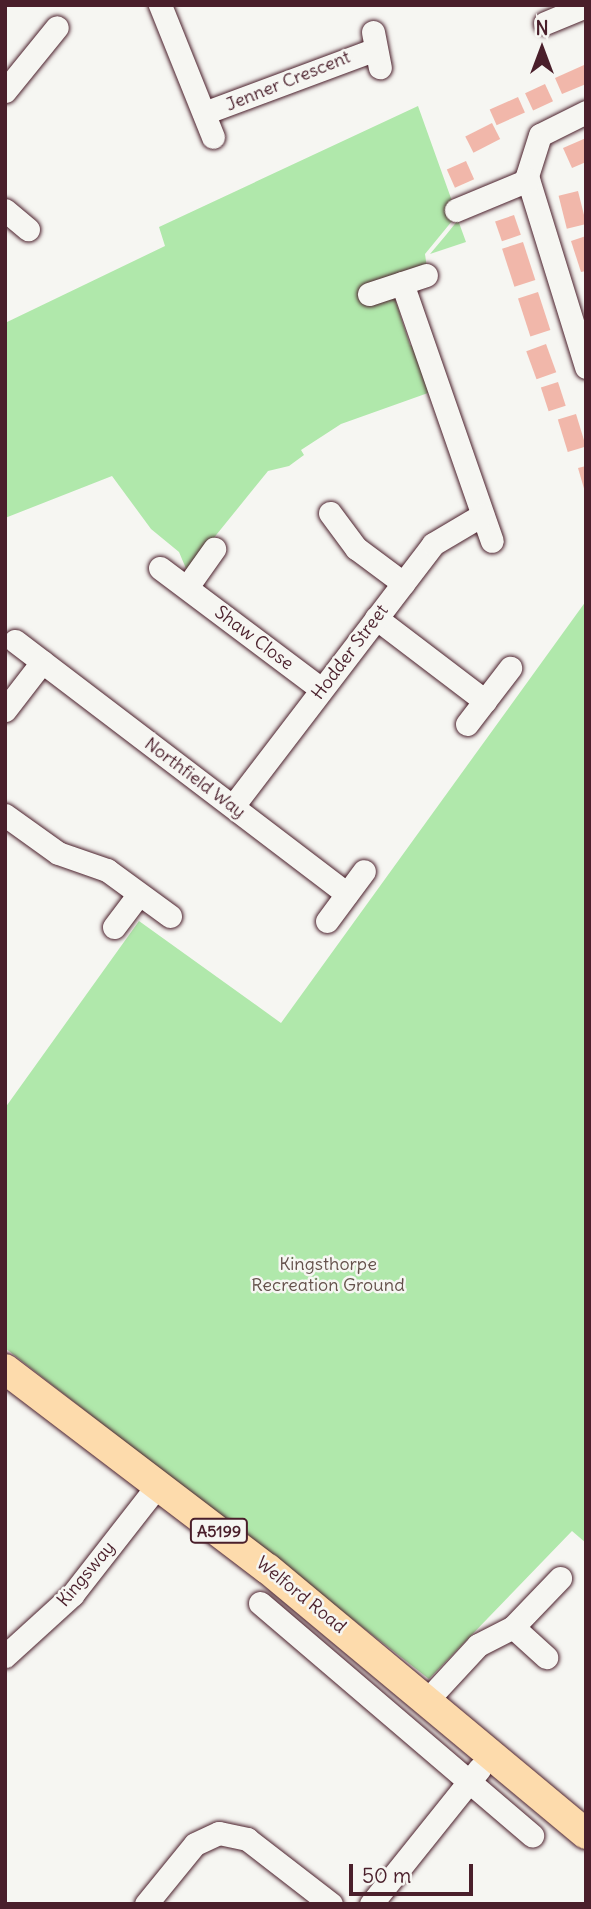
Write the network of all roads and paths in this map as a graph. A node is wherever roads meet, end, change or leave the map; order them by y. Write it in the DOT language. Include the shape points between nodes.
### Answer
graph roads {
  1 [pos="160,5"];
  2 [pos="586,6"];
  3 [pos="545,23"];
  4 [pos="57,27"];
  5 [pos="375,50"];
  6 [pos="5,91"];
  7 [pos="586,112"];
  8 [pos="204,113"];
  9 [pos="213,137"];
  10 [pos="528,180"];
  11 [pos="5,210"];
  12 [pos="456,210"];
  13 [pos="28,229"];
  14 [pos="426,275"];
  15 [pos="402,283"];
  16 [pos="369,294"];
  17 [pos="586,367"];
  18 [pos="330,513"];
  19 [pos="482,514"];
  20 [pos="492,541"];
  21 [pos="214,549"];
  22 [pos="160,568"];
  23 [pos="403,583"];
  24 [pos="187,587"];
  25 [pos="376,618"];
  26 [pos="15,641"];
  27 [pos="43,662"];
  28 [pos="510,668"];
  29 [pos="321,689"];
  30 [pos="485,701"];
  31 [pos="5,710"];
  32 [pos="467,724"];
  33 [pos="233,806"];
  34 [pos="5,815"];
  35 [pos="364,871"];
  36 [pos="139,894"];
  37 [pos="347,894"];
  38 [pos="170,916"];
  39 [pos="327,921"];
  40 [pos="114,927"];
  41 [pos="5,1369"];
  42 [pos="158,1485"];
  43 [pos="560,1578"];
  44 [pos="260,1603"];
  45 [pos="513,1627"];
  46 [pos="5,1656"];
  47 [pos="546,1657"];
  48 [pos="429,1698"];
  49 [pos="492,1753"];
  50 [pos="471,1779"];
  51 [pos="581,1821"];
  52 [pos="532,1835"];
  53 [pos="146,1904"];
  54 [pos="331,1904"];
  55 [pos="371,1904"];
  1 -- 8 [label="street, Jenner Crescent"];
  2 -- 3 [label="street"];
  4 -- 6 [label="street"];
  5 -- 8 [label="street, Jenner Crescent"];
  7 -- 10 [label="street" via="538,139"];
  8 -- 9 [label="street, Jenner Crescent"];
  10 -- 12 [label="street"];
  10 -- 17 [label="street"];
  11 -- 13 [label="street"];
  14 -- 15 [label="street"];
  15 -- 16 [label="street"];
  15 -- 19 [label="street"];
  18 -- 23 [label="street" via="356,548"];
  19 -- 20 [label="street"];
  19 -- 23 [label="street, Hodder Street" via="442,536"];
  21 -- 24 [label="street"];
  22 -- 24 [label="street, Shaw Close"];
  23 -- 25 [label="street, Hodder Street"];
  24 -- 29 [label="street, Shaw Close"];
  25 -- 29 [label="street, Hodder Street"];
  25 -- 30 [label="street"];
  26 -- 27 [label="street, Northfield Way"];
  27 -- 31 [label="street"];
  27 -- 33 [label="street, Northfield Way"];
  28 -- 30 [label="street"];
  29 -- 33 [label="street, Hodder Street"];
  30 -- 32 [label="street"];
  33 -- 37 [label="street, Northfield Way"];
  34 -- 36 [label="street" via="44,845 107,870"];
  35 -- 37 [label="street"];
  36 -- 38 [label="street"];
  36 -- 40 [label="street"];
  37 -- 39 [label="street"];
  41 -- 42 [label="main road, Welford Road / A5199"];
  42 -- 46 [label="street, Kingsway" via="72,1595"];
  42 -- 48 [label="main road, Welford Road / A5199"];
  43 -- 45 [label="street"];
  44 -- 50 [label="street, Welford Road"];
  45 -- 47 [label="street"];
  45 -- 48 [label="street" via="478,1645"];
  48 -- 49 [label="main road, Welford Road / A5199"];
  49 -- 50 [label="street"];
  49 -- 51 [label="main road, Welford Road / A5199"];
  50 -- 52 [label="street, Welford Road"];
  50 -- 55 [label="street"];
  53 -- 54 [label="street" via="195,1844 219,1833 247,1839"];
}
